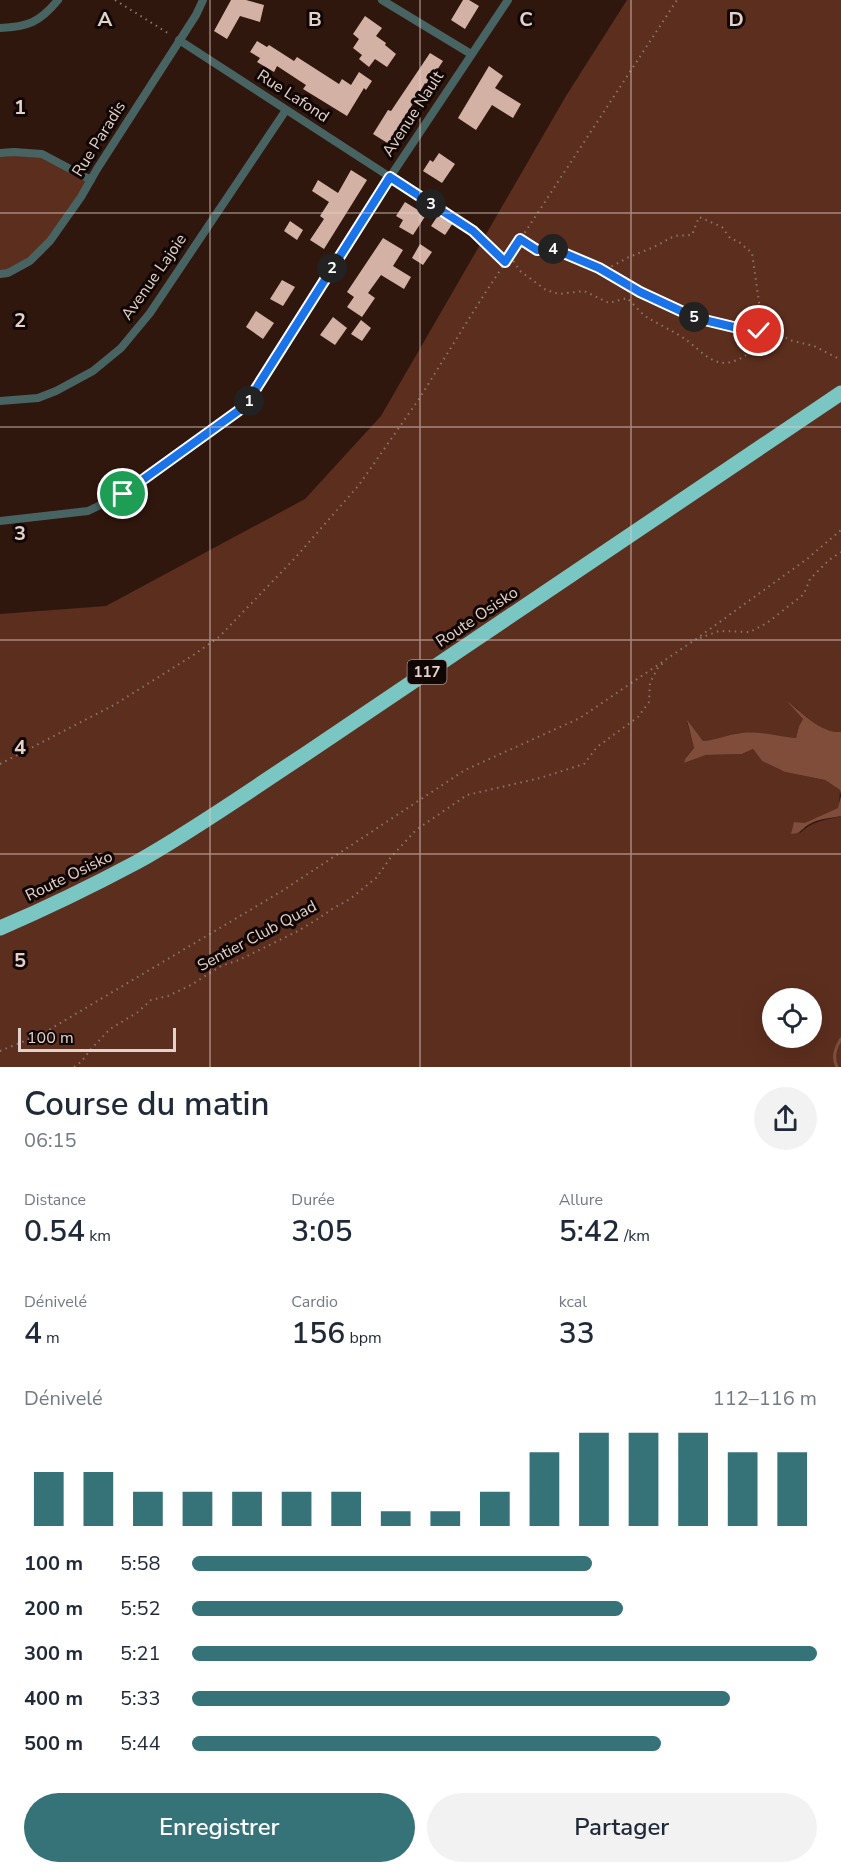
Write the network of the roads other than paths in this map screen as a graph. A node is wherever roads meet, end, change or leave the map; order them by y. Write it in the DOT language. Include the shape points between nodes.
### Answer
graph roads {
  1 [pos="58,0"];
  2 [pos="203,0"];
  3 [pos="381,0"];
  4 [pos="508,0"];
  5 [pos="0,28"];
  6 [pos="179,40"];
  7 [pos="471,54"];
  8 [pos="286,110"];
  9 [pos="0,153"];
  10 [pos="390,177"];
  11 [pos="91,180"];
  12 [pos="0,274"];
  13 [pos="841,393"];
  14 [pos="0,401"];
  15 [pos="0,521"];
  16 [pos="0,928"];
  1 -- 5 [label="street" via="33,24"];
  2 -- 6 [label="street, Rue Paradis"];
  3 -- 7 [label="street"];
  4 -- 7 [label="street, Avenue Nault"];
  6 -- 8 [label="street, Rue Lafond"];
  6 -- 11 [label="street, Rue Paradis"];
  7 -- 10 [label="street, Avenue Nault"];
  8 -- 10 [label="street, Rue Lafond"];
  8 -- 14 [label="street, Avenue Lajoie" via="150,313 121,348 93,371 56,391 39,398"];
  9 -- 11 [label="street" via="42,154"];
  10 -- 15 [label="street, Avenue Nault" via="245,406 123,494 87,511"];
  11 -- 12 [label="street, Rue Paradis" via="50,241 30,261"];
  13 -- 16 [label="highway, Route Osisko / 117" via="227,806 138,861"];
}
